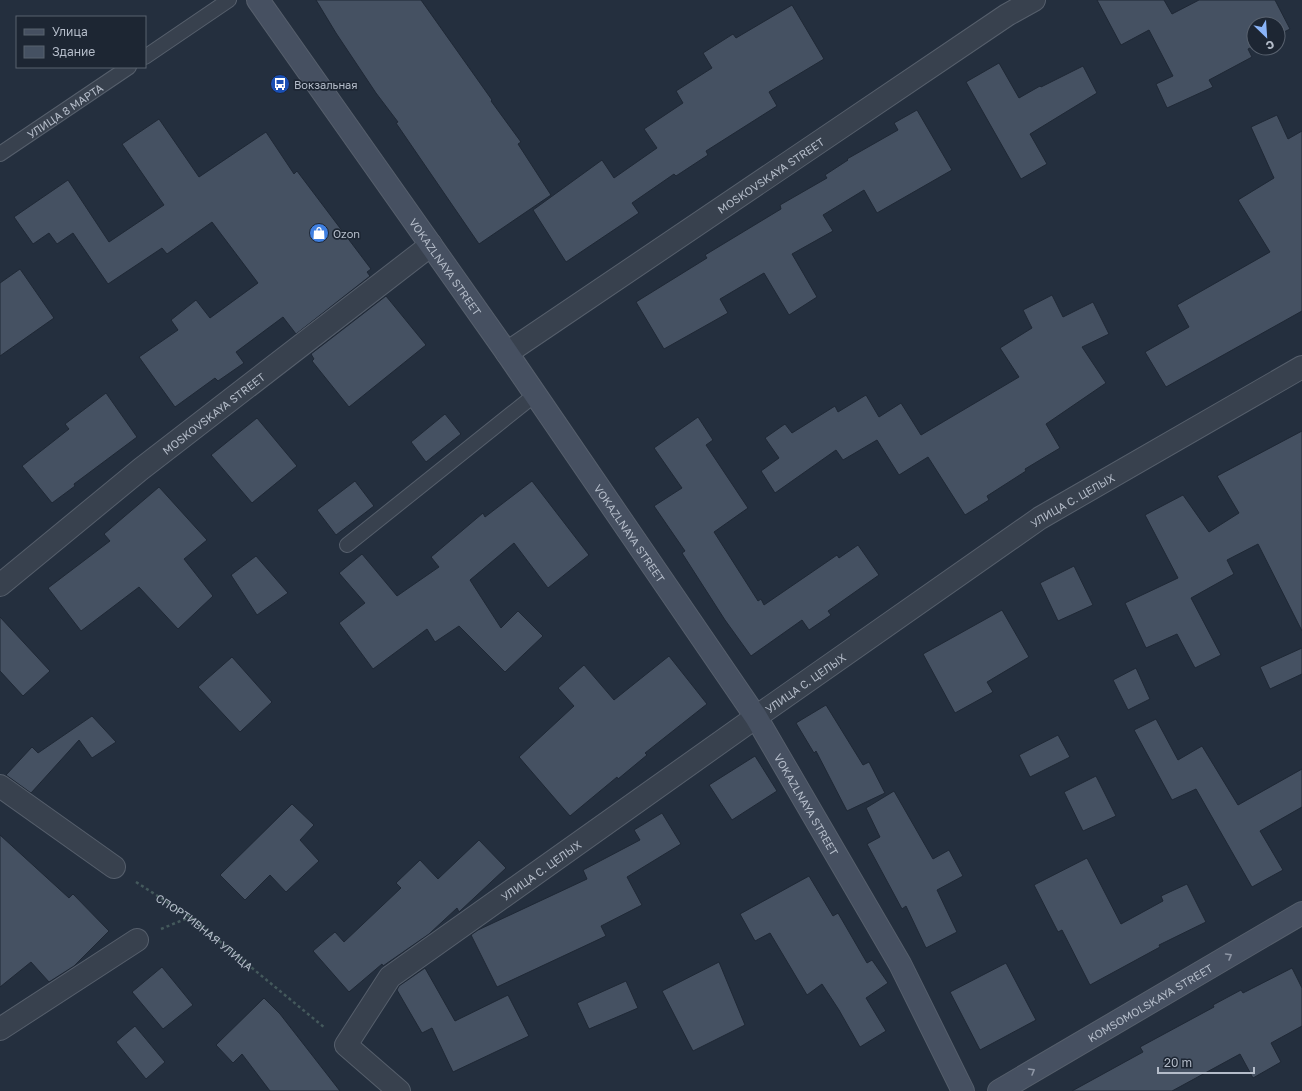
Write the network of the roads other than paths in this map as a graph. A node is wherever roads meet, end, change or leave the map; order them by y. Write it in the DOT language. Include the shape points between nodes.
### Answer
graph roads {
  1 [pos="229,0"];
  2 [pos="258,0"];
  3 [pos="1034,0"];
  4 [pos="146,56"];
  5 [pos="129,68"];
  6 [pos="0,154"];
  7 [pos="431,245"];
  8 [pos="507,353"];
  9 [pos="1302,367"];
  10 [pos="536,394"];
  11 [pos="347,545"];
  12 [pos="0,585"];
  13 [pos="756,717"];
  14 [pos="0,786"];
  15 [pos="114,867"];
  16 [pos="1302,913"];
  17 [pos="136,940"];
  18 [pos="0,1029"];
  19 [pos="399,1091"];
  20 [pos="963,1091"];
  21 [pos="999,1091"];
  1 -- 4 [label="lane"];
  2 -- 7 [label="main road, VOKAZLNAYA STREET"];
  3 -- 8 [label="street, MOSKOVSKAYA STREET" via="1000,20"];
  5 -- 6 [label="lane, УЛИЦА 8 МАРТА"];
  7 -- 8 [label="main road, VOKAZLNAYA STREET"];
  7 -- 12 [label="street, MOSKOVSKAYA STREET" via="141,469"];
  8 -- 10 [label="main road, VOKAZLNAYA STREET"];
  9 -- 13 [label="street, УЛИЦА С. ЦЕЛЫХ" via="1040,518"];
  10 -- 11 [label="lane"];
  10 -- 13 [label="main road, VOKAZLNAYA STREET"];
  13 -- 19 [label="street, УЛИЦА С. ЦЕЛЫХ" via="390,977 346,1045"];
  13 -- 20 [label="main road, VOKAZLNAYA STREET" via="900,964"];
  14 -- 15 [label="street"];
  21 -- 16 [label="main road, KOMSOMOLSKAYA STREET, one-way"];
  17 -- 18 [label="street"];
}
